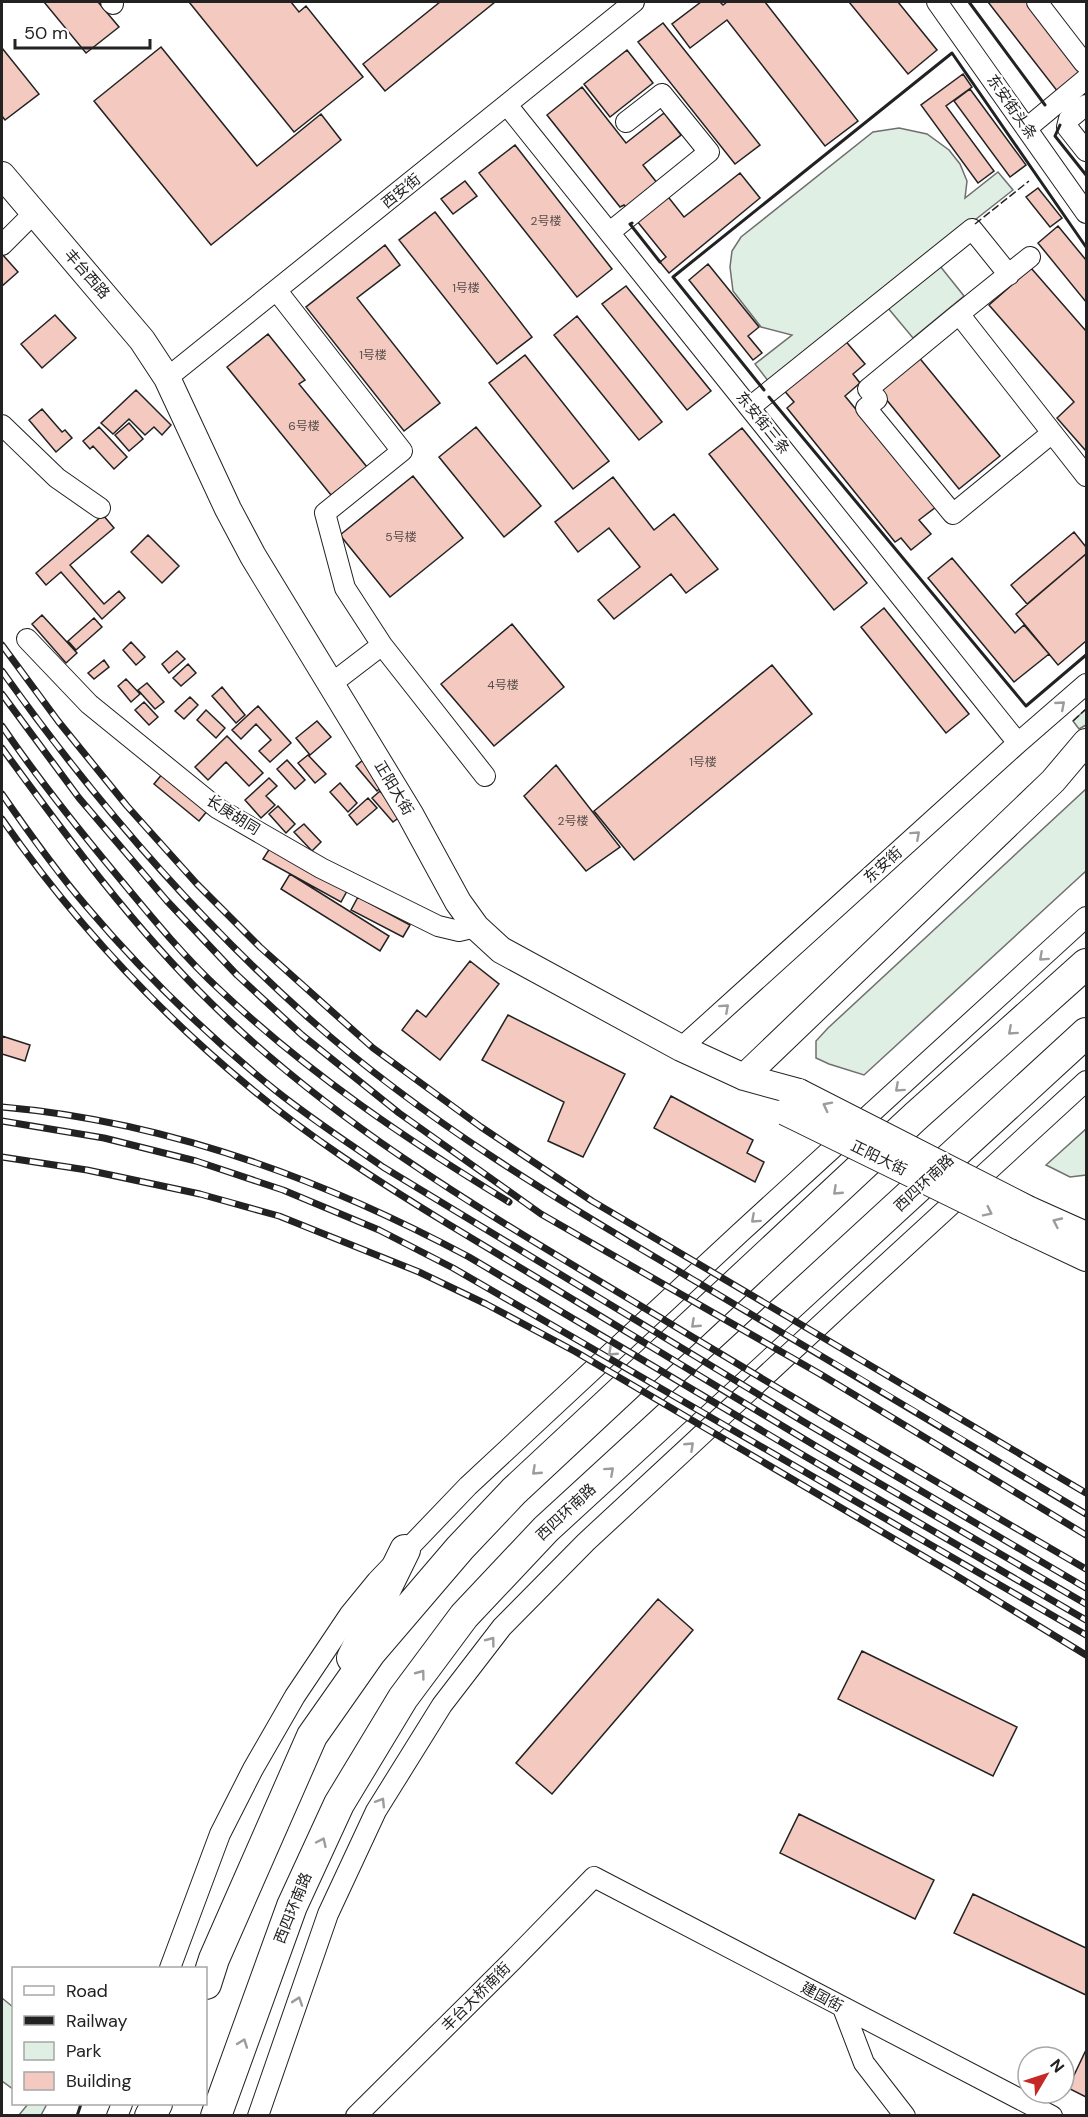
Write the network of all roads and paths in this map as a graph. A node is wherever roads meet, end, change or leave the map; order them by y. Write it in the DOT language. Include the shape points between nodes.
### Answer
graph roads {
  1 [pos="634,2"];
  2 [pos="1037,2"];
  3 [pos="944,4"];
  4 [pos="1085,71"];
  5 [pos="507,105"];
  6 [pos="1086,105"];
  7 [pos="1047,111"];
  8 [pos="627,123"];
  9 [pos="1068,123"];
  10 [pos="1027,128"];
  11 [pos="1086,151"];
  12 [pos="2,175"];
  13 [pos="34,213"];
  14 [pos="1086,213"];
  15 [pos="610,232"];
  16 [pos="2,245"];
  17 [pos="1030,257"];
  18 [pos="1009,275"];
  19 [pos="278,291"];
  20 [pos="959,314"];
  21 [pos="167,378"];
  22 [pos="750,407"];
  23 [pos="2,424"];
  24 [pos="1052,433"];
  25 [pos="1086,476"];
  26 [pos="100,508"];
  27 [pos="27,639"];
  28 [pos="382,645"];
  29 [pos="330,684"];
  30 [pos="1086,684"];
  31 [pos="1086,742"];
  32 [pos="1018,743"];
  33 [pos="1086,764"];
  34 [pos="484,776"];
  35 [pos="1053,781"];
  36 [pos="1086,917"];
  37 [pos="476,927"];
  38 [pos="1086,964"];
  39 [pos="1086,1033"];
  40 [pos="681,1048"];
  41 [pos="744,1077"];
  42 [pos="1086,1081"];
  43 [pos="1085,1249"];
  44 [pos="405,1550"];
  45 [pos="312,1736"];
  46 [pos="594,1877"];
  47 [pos="170,1967"];
  48 [pos="207,1981"];
  49 [pos="843,2008"];
  50 [pos="220,2110"];
  51 [pos="258,2115"];
  52 [pos="356,2115"];
  53 [pos="905,2115"];
  54 [pos="1052,2115"];
  1 -- 5 [label="street, 西安街"];
  2 -- 4 [label="street"];
  3 -- 10 [label="street, 东安街头条"];
  4 -- 7 [label="street"];
  5 -- 15 [label="street, 东安街三条"];
  5 -- 19 [label="street, 西安街"];
  6 -- 9 [label="street"];
  7 -- 9 [label="street"];
  7 -- 10 [label="street"];
  8 -- 15 [label="street" via="662,94 709,152"];
  9 -- 11 [label="street" via="1066,127"];
  10 -- 14 [label="street, 东安街头条"];
  12 -- 13 [label="main road, 丰台西路"];
  13 -- 16 [label="street"];
  13 -- 21 [label="main road, 丰台西路" via="142,340"];
  15 -- 22 [label="street, 东安街三条"];
  17 -- 18 [label="street"];
  18 -- 20 [label="street"];
  18 -- 22 [label="street" via="972,229"];
  19 -- 21 [label="street, 西安街"];
  19 -- 28 [label="street" via="402,451 326,513 345,588"];
  20 -- 24 [label="street"];
  20 -- 24 [label="street" via="868,388 877,399 866,408 953,514"];
  21 -- 29 [label="main road, 正阳大街" via="228,509"];
  22 -- 32 [label="street, 东安街三条"];
  23 -- 26 [label="street" via="57,478"];
  24 -- 25 [label="street"];
  27 -- 37 [label="street, 长庚胡同" via="89,704 217,808 321,868 438,926 459,931"];
  28 -- 29 [label="street"];
  28 -- 34 [label="street"];
  29 -- 37 [label="main road, 正阳大街"];
  32 -- 30 [label="street, 东安街, one-way"];
  31 -- 35 [label="main road"];
  40 -- 32 [label="street, 东安街, one-way"];
  33 -- 35 [label="main road"];
  35 -- 41 [label="main road"];
  36 -- 44 [label="street, one-way" via="741,1232 468,1486"];
  37 -- 40 [label="main road, 正阳大街" via="501,950"];
  38 -- 45 [label="highway, one-way" via="916,1116 514,1491 371,1652"];
  50 -- 39 [label="highway, 西四环南路, one-way" via="292,1906 339,1804 403,1698 464,1616 546,1529"];
  40 -- 41 [label="main road, 正阳大街"];
  41 -- 43 [label="main road, 正阳大街, bridge"];
  51 -- 42 [label="street, one-way" via="328,1914 376,1811 442,1705 502,1627 604,1526"];
  44 -- 45 [label="highway"];
  44 -- 47 [label="street" via="350,1614 295,1696 253,1769 220,1834"];
  45 -- 48 [label="highway"];
  46 -- 49 [label="street, 建国街"];
  46 -- 52 [label="street, 丰台大桥南街"];
  49 -- 53 [label="street" via="864,2063"];
  49 -- 54 [label="street, 建国街"];
}
